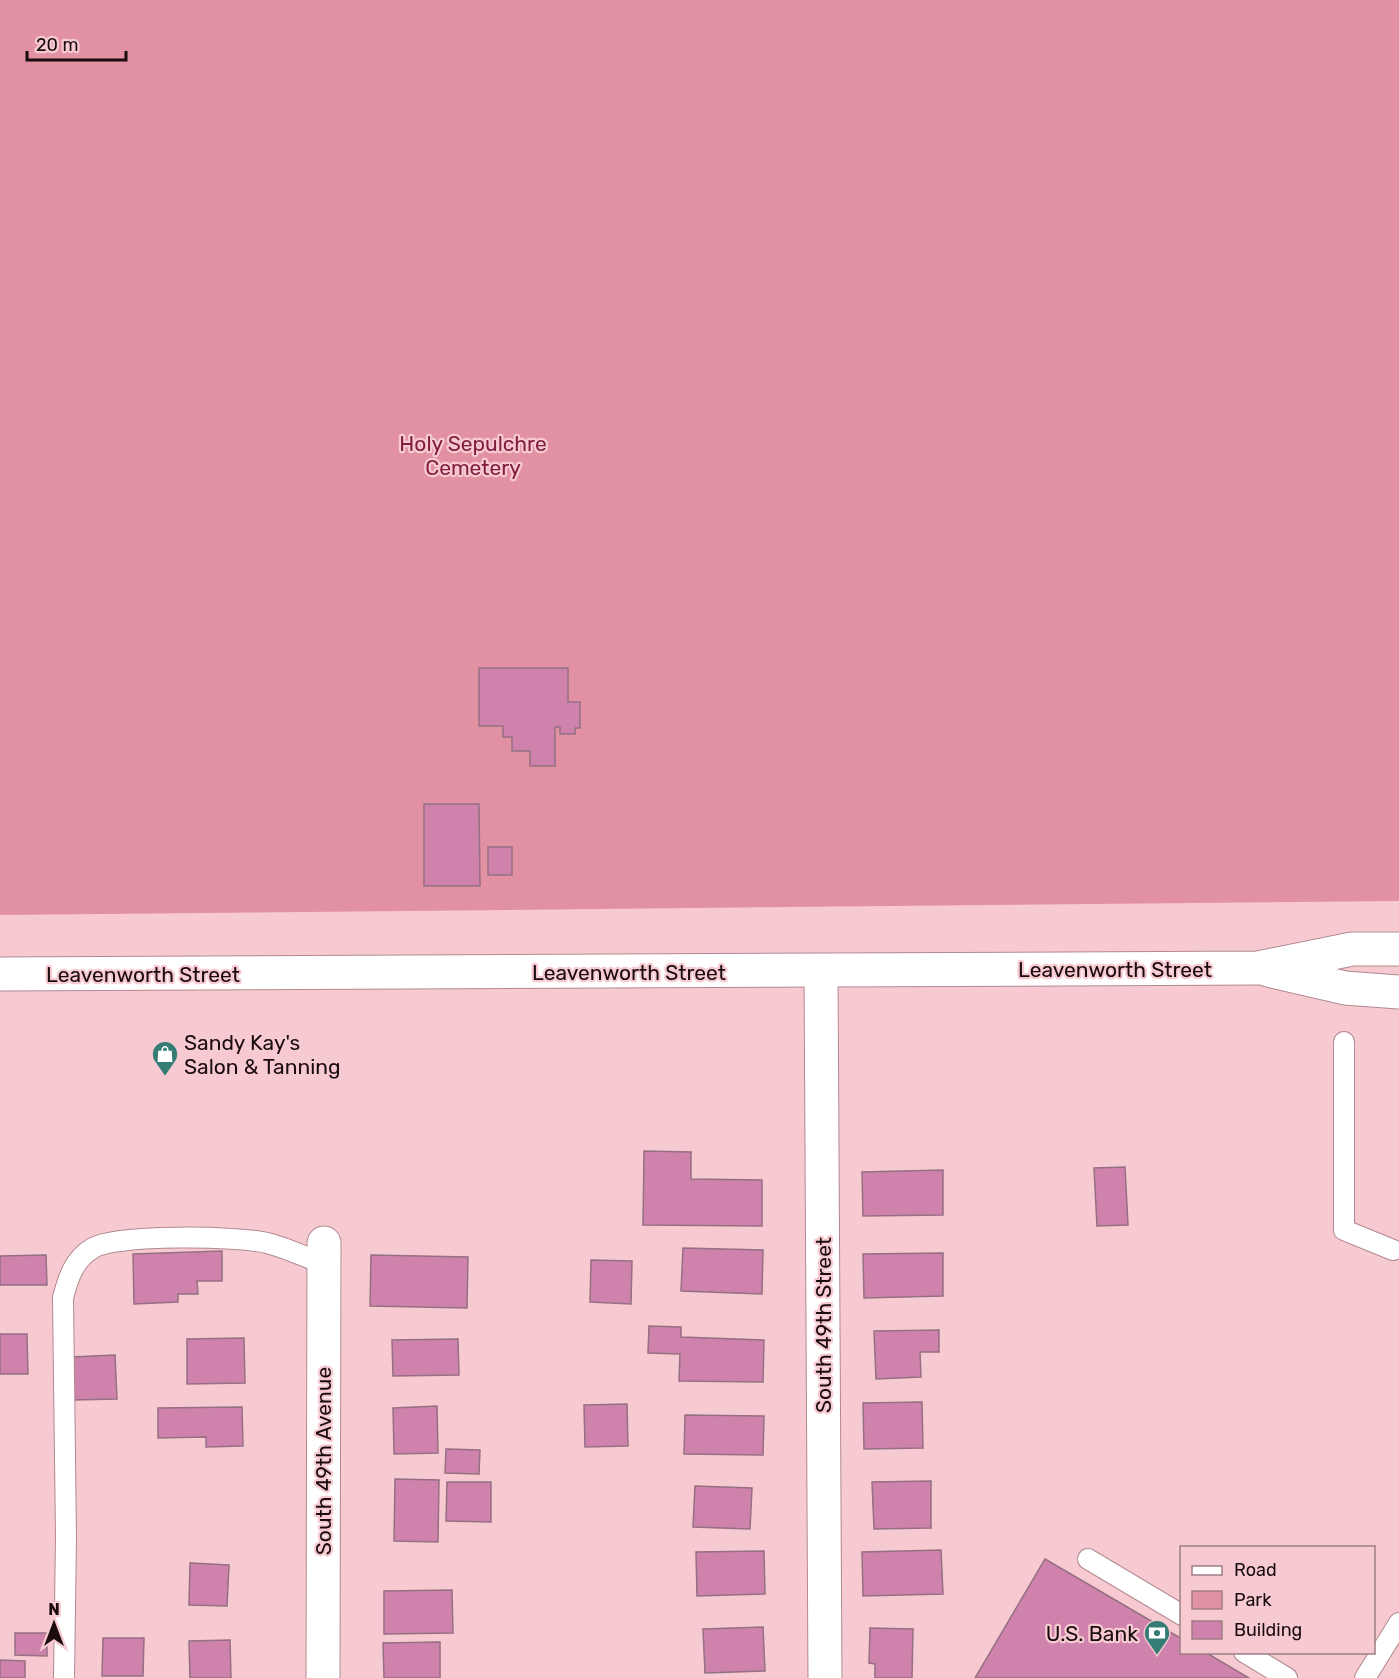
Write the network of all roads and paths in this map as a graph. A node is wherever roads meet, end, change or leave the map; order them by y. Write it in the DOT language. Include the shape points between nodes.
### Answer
graph roads {
  1 [pos="1399,948"];
  2 [pos="1258,968"];
  3 [pos="821,971"];
  4 [pos="0,974"];
  5 [pos="1399,992"];
  6 [pos="1344,1042"];
  7 [pos="1392,1252"];
  8 [pos="324,1254"];
  9 [pos="1088,1559"];
  10 [pos="1180,1614"];
  11 [pos="1399,1623"];
  12 [pos="1246,1654"];
  13 [pos="64,1678"];
  14 [pos="323,1678"];
  15 [pos="825,1678"];
  16 [pos="1287,1678"];
  17 [pos="1365,1678"];
  1 -- 2 [label="main road, Leavenworth Street" via="1352,949"];
  2 -- 3 [label="main road, Leavenworth Street"];
  2 -- 5 [label="main road, Leavenworth Street" via="1345,988"];
  3 -- 4 [label="main road, Leavenworth Street"];
  3 -- 15 [label="main road, South 49th Street"];
  6 -- 7 [label="lane" via="1344,1230"];
  8 -- 13 [label="lane" via="229,1239 126,1240 94,1248 74,1267 63,1298"];
  8 -- 14 [label="main road, South 49th Avenue"];
  9 -- 10 [label="lane"];
  11 -- 17 [label="lane"];
  12 -- 16 [label="lane"];
}
